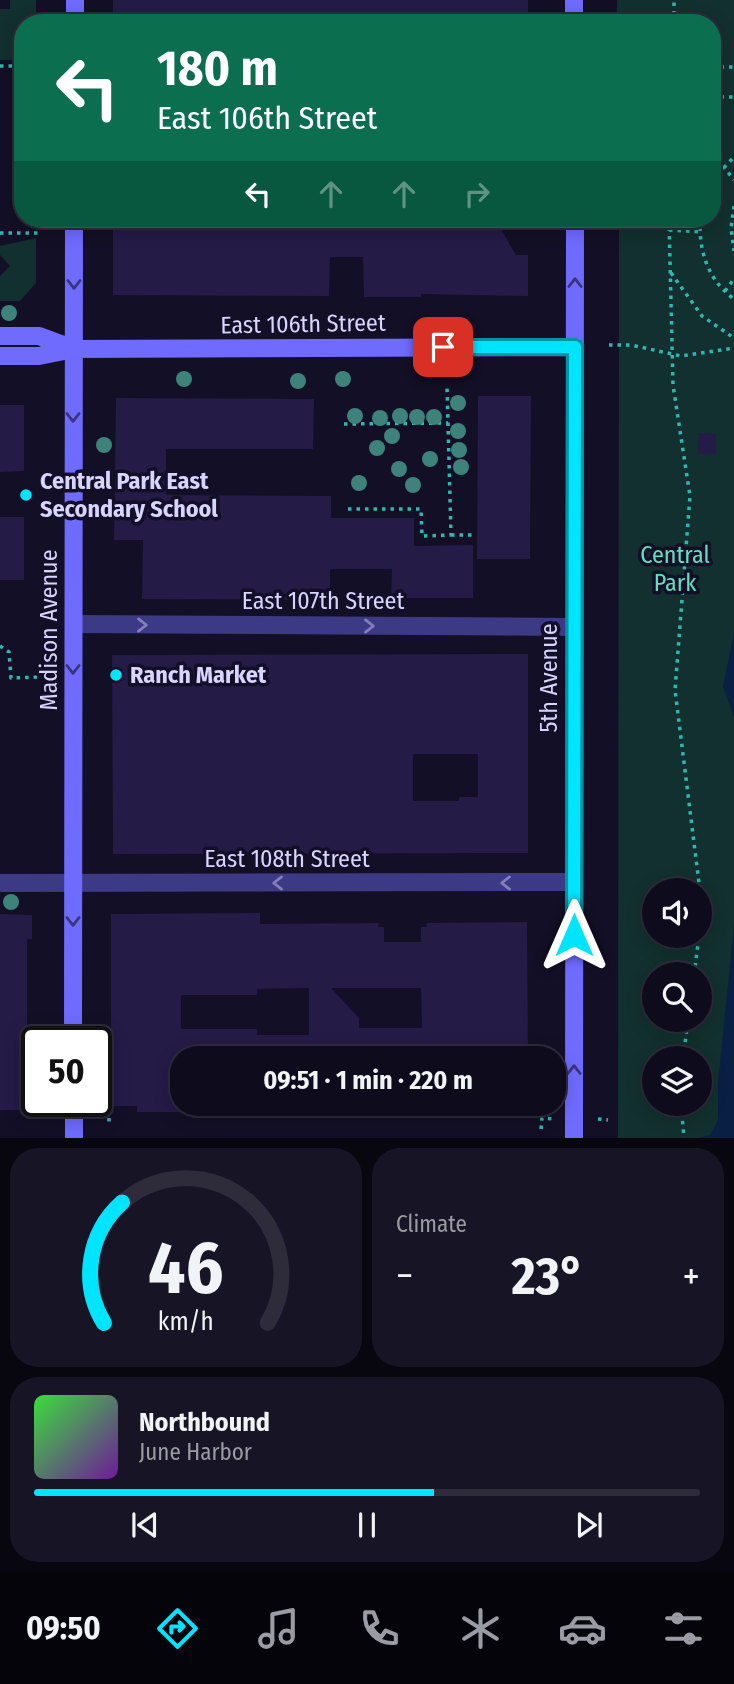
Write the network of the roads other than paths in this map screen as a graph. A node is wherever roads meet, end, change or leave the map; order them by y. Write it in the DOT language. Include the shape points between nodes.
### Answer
graph roads {
  1 [pos="74,228"];
  2 [pos="575,228"];
  3 [pos="0,335"];
  4 [pos="575,347"];
  5 [pos="74,349"];
  6 [pos="0,356"];
  7 [pos="74,624"];
  8 [pos="573,627"];
  9 [pos="574,882"];
  10 [pos="0,883"];
  11 [pos="73,883"];
  12 [pos="74,1026"];
  13 [pos="74,1117"];
  14 [pos="74,1138"];
  15 [pos="574,1138"];
  1 -- 5 [label="main road, Madison Avenue, one-way"];
  4 -- 2 [label="main road, 5th Avenue, one-way"];
  3 -- 5 [label="main road, East 106th Street" via="39,335"];
  4 -- 5 [label="main road, East 106th Street"];
  4 -- 8 [label="main road, 5th Avenue"];
  5 -- 6 [label="main road, East 106th Street" via="39,356"];
  5 -- 7 [label="main road, Madison Avenue, one-way"];
  7 -- 8 [label="street, East 107th Street, one-way"];
  7 -- 11 [label="main road, Madison Avenue, one-way"];
  8 -- 9 [label="main road, 5th Avenue"];
  9 -- 11 [label="street, East 108th Street, one-way"];
  15 -- 9 [label="main road, 5th Avenue, one-way"];
  10 -- 11 [label="street, East 108th Street"];
  11 -- 12 [label="main road, Madison Avenue, one-way"];
  13 -- 14 [label="main road"];
}
